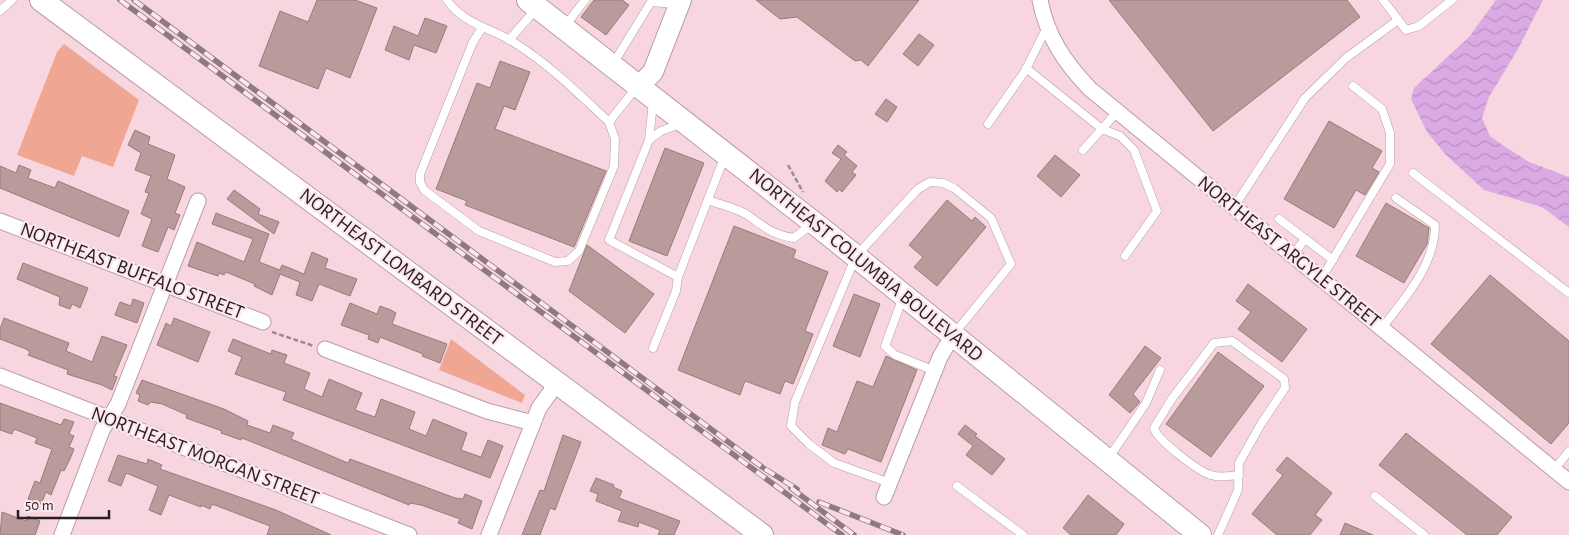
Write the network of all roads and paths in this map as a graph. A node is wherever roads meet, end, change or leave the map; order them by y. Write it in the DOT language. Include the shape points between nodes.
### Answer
graph roads {
  1 [pos="12,0"];
  2 [pos="41,0"];
  3 [pos="447,0"];
  4 [pos="585,0"];
  5 [pos="1040,0"];
  6 [pos="1383,0"];
  7 [pos="1452,0"];
  8 [pos="680,2"];
  9 [pos="533,4"];
  10 [pos="0,11"];
  11 [pos="1398,20"];
  12 [pos="1047,27"];
  13 [pos="482,28"];
  14 [pos="563,28"];
  15 [pos="509,40"];
  16 [pos="612,65"];
  17 [pos="1026,68"];
  18 [pos="1354,86"];
  19 [pos="646,92"];
  20 [pos="1118,112"];
  21 [pos="609,122"];
  22 [pos="685,123"];
  23 [pos="988,124"];
  24 [pos="1102,129"];
  25 [pos="649,140"];
  26 [pos="1083,150"];
  27 [pos="726,154"];
  28 [pos="788,165"];
  29 [pos="1413,173"];
  30 [pos="804,193"];
  31 [pos="1396,198"];
  32 [pos="708,200"];
  33 [pos="198,201"];
  34 [pos="1234,207"];
  35 [pos="1279,219"];
  36 [pos="0,221"];
  37 [pos="814,223"];
  38 [pos="1306,239"];
  39 [pos="1293,255"];
  40 [pos="856,256"];
  41 [pos="1126,256"];
  42 [pos="1333,260"];
  43 [pos="678,277"];
  44 [pos="1321,279"];
  45 [pos="165,285"];
  46 [pos="1569,293"];
  47 [pos="904,295"];
  48 [pos="264,322"];
  49 [pos="1382,328"];
  50 [pos="953,334"];
  51 [pos="325,348"];
  52 [pos="653,348"];
  53 [pos="1160,370"];
  54 [pos="935,371"];
  55 [pos="0,376"];
  56 [pos="557,383"];
  57 [pos="109,419"];
  58 [pos="533,423"];
  59 [pos="1569,451"];
  60 [pos="1107,460"];
  61 [pos="1554,470"];
  62 [pos="1239,475"];
  63 [pos="1569,482"];
  64 [pos="890,483"];
  65 [pos="957,486"];
  66 [pos="1375,496"];
  67 [pos="884,497"];
  68 [pos="62,535"];
  69 [pos="409,535"];
  70 [pos="489,535"];
  71 [pos="762,535"];
  72 [pos="1023,535"];
  73 [pos="1200,535"];
  74 [pos="1218,535"];
  75 [pos="1424,535"];
  1 -- 10 [label="lane"];
  2 -- 56 [label="main road, NORTHEAST LOMBARD STREET"];
  3 -- 13 [label="lane"];
  4 -- 14 [label="lane"];
  5 -- 12 [label="street, NORTHEAST ARGYLE STREET"];
  6 -- 11 [label="lane"];
  7 -- 11 [label="lane" via="1419,26 1406,30"];
  8 -- 16 [label="lane" via="651,2"];
  8 -- 19 [label="street"];
  9 -- 14 [label="main road, NORTHEAST COLUMBIA BOULEVARD"];
  9 -- 15 [label="lane"];
  11 -- 34 [label="lane" via="1346,58 1305,98"];
  12 -- 17 [label="lane"];
  12 -- 20 [label="street, NORTHEAST ARGYLE STREET" via="1071,69"];
  13 -- 15 [label="lane"];
  13 -- 21 [label="lane" via="473,42 420,174 424,190 479,230 556,262 568,261 579,251 614,166 615,139"];
  14 -- 16 [label="main road, NORTHEAST COLUMBIA BOULEVARD"];
  15 -- 21 [label="lane" via="557,73"];
  16 -- 19 [label="main road, NORTHEAST COLUMBIA BOULEVARD"];
  17 -- 23 [label="lane"];
  17 -- 24 [label="lane"];
  18 -- 42 [label="lane" via="1382,109 1390,133 1390,164"];
  19 -- 21 [label="lane" via="626,98"];
  19 -- 22 [label="main road, NORTHEAST COLUMBIA BOULEVARD"];
  19 -- 25 [label="lane"];
  20 -- 24 [label="lane"];
  20 -- 34 [label="street, NORTHEAST ARGYLE STREET"];
  22 -- 25 [label="lane" via="661,131"];
  22 -- 27 [label="main road, NORTHEAST COLUMBIA BOULEVARD"];
  24 -- 26 [label="lane"];
  24 -- 41 [label="lane" via="1120,136 1134,150 1158,211"];
  25 -- 43 [label="lane" via="610,240"];
  27 -- 32 [label="lane"];
  27 -- 37 [label="main road, NORTHEAST COLUMBIA BOULEVARD"];
  28 -- 30 [label="path"];
  29 -- 46 [label="lane"];
  31 -- 49 [label="lane" via="1435,225 1435,242 1415,285"];
  32 -- 37 [label="lane" via="748,216 759,226 780,236 794,238"];
  32 -- 43 [label="lane"];
  33 -- 45 [label="street"];
  34 -- 39 [label="street, NORTHEAST ARGYLE STREET"];
  35 -- 38 [label="lane"];
  36 -- 45 [label="street, NORTHEAST BUFFALO STREET"];
  37 -- 40 [label="main road, NORTHEAST COLUMBIA BOULEVARD"];
  38 -- 39 [label="lane"];
  38 -- 42 [label="lane"];
  39 -- 44 [label="street, NORTHEAST ARGYLE STREET"];
  40 -- 47 [label="main road, NORTHEAST COLUMBIA BOULEVARD"];
  40 -- 50 [label="lane" via="918,189 930,182 954,188 992,218 1012,264"];
  40 -- 64 [label="lane" via="795,402 791,426 834,463"];
  42 -- 44 [label="lane"];
  43 -- 52 [label="lane" via="676,291"];
  44 -- 49 [label="street, NORTHEAST ARGYLE STREET"];
  45 -- 48 [label="street, NORTHEAST BUFFALO STREET"];
  45 -- 57 [label="street" via="118,404"];
  47 -- 50 [label="main road, NORTHEAST COLUMBIA BOULEVARD"];
  47 -- 54 [label="lane" via="885,346 895,355"];
  48 -- 51 [label="path" via="269,331"];
  49 -- 61 [label="street, NORTHEAST ARGYLE STREET"];
  50 -- 54 [label="street"];
  50 -- 60 [label="main road, NORTHEAST COLUMBIA BOULEVARD"];
  51 -- 58 [label="street" via="487,411"];
  53 -- 60 [label="lane" via="1146,403"];
  54 -- 64 [label="street"];
  55 -- 57 [label="street, NORTHEAST MORGAN STREET"];
  56 -- 58 [label="street" via="543,400"];
  56 -- 71 [label="main road, NORTHEAST LOMBARD STREET"];
  57 -- 68 [label="street"];
  57 -- 69 [label="street, NORTHEAST MORGAN STREET"];
  58 -- 70 [label="street"];
  59 -- 61 [label="lane"];
  60 -- 73 [label="main road, NORTHEAST COLUMBIA BOULEVARD"];
  61 -- 63 [label="street, NORTHEAST ARGYLE STREET"];
  62 -- 62 [label="lane" via="1239,464 1284,388 1284,379 1232,341 1214,343 1154,428 1169,446 1209,475"];
  62 -- 74 [label="lane" via="1238,490"];
  64 -- 67 [label="street"];
  65 -- 72 [label="lane"];
  66 -- 75 [label="lane"];
}
